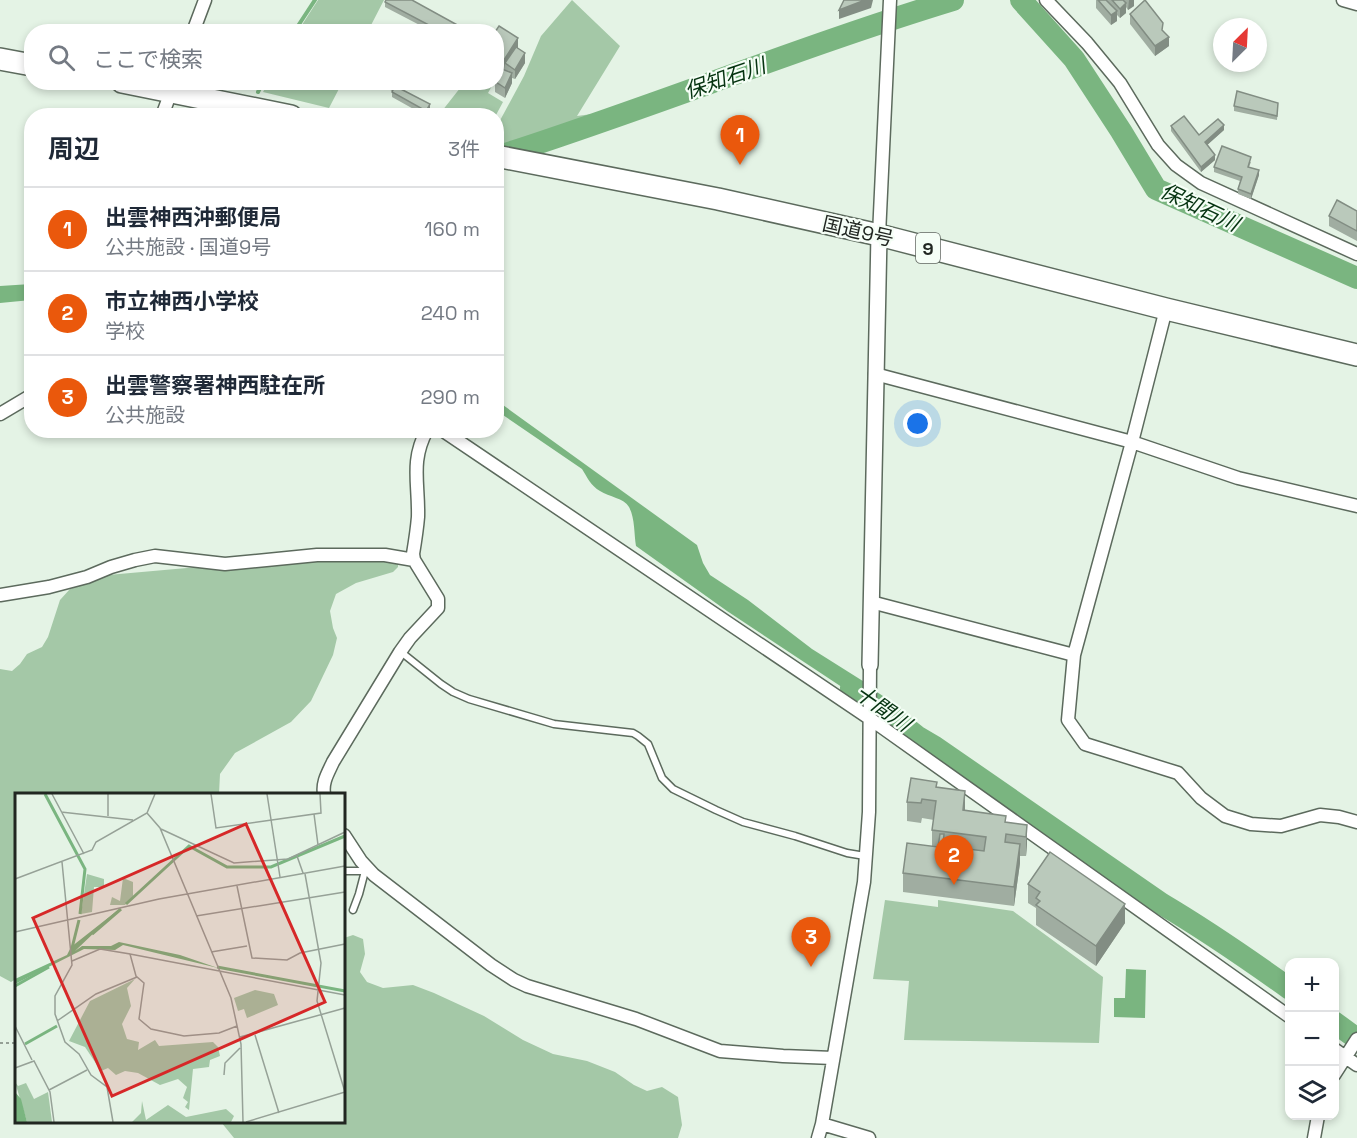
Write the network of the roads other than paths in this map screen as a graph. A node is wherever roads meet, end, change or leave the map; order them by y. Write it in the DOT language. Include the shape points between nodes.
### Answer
graph roads {
  1 [pos="205,0"];
  2 [pos="890,0"];
  3 [pos="1046,0"];
  4 [pos="1343,0"];
  5 [pos="1357,4"];
  6 [pos="196,24"];
  7 [pos="0,58"];
  8 [pos="24,63"];
  9 [pos="172,90"];
  10 [pos="185,90"];
  11 [pos="165,108"];
  12 [pos="258,108"];
  13 [pos="504,158"];
  14 [pos="879,235"];
  15 [pos="1357,254"];
  16 [pos="1166,309"];
  17 [pos="1357,355"];
  18 [pos="875,374"];
  19 [pos="24,400"];
  20 [pos="0,414"];
  21 [pos="424,438"];
  22 [pos="454,438"];
  23 [pos="1132,442"];
  24 [pos="1357,506"];
  25 [pos="414,560"];
  26 [pos="0,595"];
  27 [pos="871,602"];
  28 [pos="400,652"];
  29 [pos="1074,655"];
  30 [pos="870,665"];
  31 [pos="869,715"];
  32 [pos="324,793"];
  33 [pos="1357,822"];
  34 [pos="345,837"];
  35 [pos="865,856"];
  36 [pos="366,870"];
  37 [pos="345,871"];
  38 [pos="353,910"];
  39 [pos="1285,1013"];
  40 [pos="1357,1040"];
  41 [pos="1342,1053"];
  42 [pos="833,1058"];
  43 [pos="1357,1065"];
  44 [pos="1317,1120"];
  45 [pos="822,1124"];
  46 [pos="818,1138"];
  47 [pos="869,1138"];
  48 [pos="1314,1138"];
  1 -- 6 [label="street"];
  2 -- 14 [label="street"];
  3 -- 15 [label="street" via="1120,82 1158,146 1176,165 1201,183"];
  4 -- 5 [label="street"];
  7 -- 8 [label="highway"];
  9 -- 11 [label="street"];
  10 -- 12 [label="highway"];
  13 -- 14 [label="highway, 国道9号 / 9"];
  14 -- 16 [label="highway, 国道9号 / 9"];
  14 -- 18 [label="street"];
  16 -- 17 [label="highway, 国道9号 / 9"];
  16 -- 23 [label="street"];
  18 -- 23 [label="street"];
  18 -- 27 [label="street"];
  19 -- 20 [label="street"];
  21 -- 25 [label="street" via="417,460"];
  22 -- 31 [label="street"];
  23 -- 24 [label="street" via="1238,478"];
  23 -- 29 [label="street"];
  25 -- 26 [label="street" via="385,555 317,555 225,564 155,556 49,587"];
  25 -- 28 [label="street" via="439,605"];
  27 -- 29 [label="street"];
  27 -- 30 [label="street"];
  28 -- 32 [label="street" via="333,762 324,781"];
  28 -- 35 [label="lane" via="441,684 469,699 555,724 633,733 648,744 662,778 673,789 743,822"];
  29 -- 33 [label="street" via="1068,720 1085,744 1178,773 1225,816 1251,824 1281,826 1320,815"];
  30 -- 31 [label="street"];
  31 -- 35 [label="street"];
  31 -- 39 [label="street"];
  34 -- 36 [label="street"];
  35 -- 42 [label="street" via="863,896"];
  36 -- 37 [label="lane"];
  36 -- 38 [label="lane"];
  36 -- 42 [label="street" via="491,965 526,986 636,1019 720,1051"];
  40 -- 41 [label="street"];
  41 -- 43 [label="street"];
  42 -- 45 [label="street"];
  44 -- 48 [label="street"];
  45 -- 46 [label="street"];
  45 -- 47 [label="street"];
}
